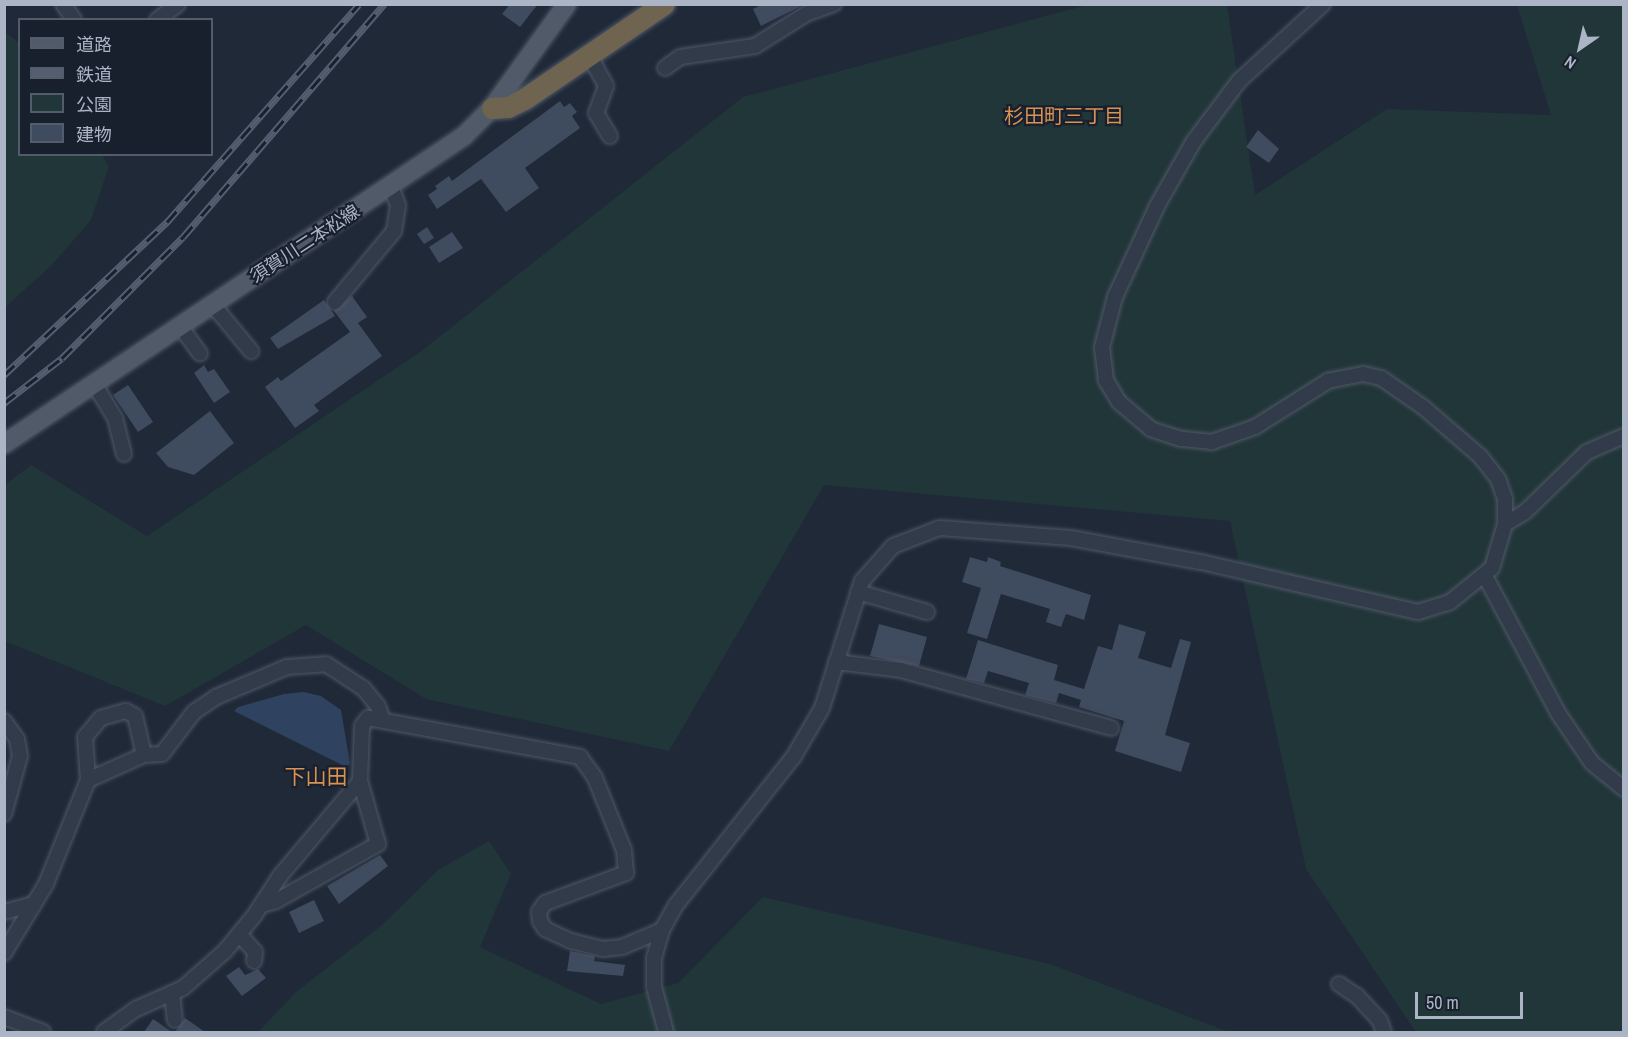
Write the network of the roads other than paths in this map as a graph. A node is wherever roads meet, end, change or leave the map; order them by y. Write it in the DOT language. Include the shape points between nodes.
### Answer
graph roads {
  1 [pos="63,4"];
  2 [pos="178,4"];
  3 [pos="567,4"];
  4 [pos="664,4"];
  5 [pos="834,4"];
  6 [pos="1323,4"];
  7 [pos="73,18"];
  8 [pos="160,18"];
  9 [pos="589,55"];
  10 [pos="665,68"];
  11 [pos="492,108"];
  12 [pos="610,136"];
  13 [pos="391,187"];
  14 [pos="335,302"];
  15 [pos="213,305"];
  16 [pos="180,326"];
  17 [pos="251,351"];
  18 [pos="200,354"];
  19 [pos="93,382"];
  20 [pos="1623,436"];
  21 [pos="4,444"];
  22 [pos="124,454"];
  23 [pos="1505,524"];
  24 [pos="1485,576"];
  25 [pos="858,592"];
  26 [pos="927,612"];
  27 [pos="836,662"];
  28 [pos="382,718"];
  29 [pos="4,721"];
  30 [pos="1111,728"];
  31 [pos="144,755"];
  32 [pos="88,780"];
  33 [pos="360,781"];
  34 [pos="1623,789"];
  35 [pos="4,814"];
  36 [pos="34,904"];
  37 [pos="262,905"];
  38 [pos="4,912"];
  39 [pos="662,930"];
  40 [pos="239,934"];
  41 [pos="4,953"];
  42 [pos="254,961"];
  43 [pos="1339,984"];
  44 [pos="172,993"];
  45 [pos="4,1017"];
  46 [pos="175,1020"];
  47 [pos="43,1032"];
  48 [pos="104,1032"];
  49 [pos="666,1032"];
  50 [pos="1384,1032"];
  1 -- 7 [label="street"];
  2 -- 8 [label="street"];
  3 -- 11 [label="main road, 須賀川二本松線"];
  4 -- 9 [label="highway"];
  5 -- 10 [label="street" via="806,14 755,46 680,57"];
  6 -- 23 [label="street" via="1239,81 1194,141 1157,206 1114,297 1102,347 1106,380 1119,402 1151,429 1181,439 1212,442 1255,427 1328,381 1363,374 1381,378 1423,407 1489,466 1505,499"];
  9 -- 11 [label="highway" via="524,99 508,107"];
  9 -- 12 [label="street" via="606,86 596,113"];
  11 -- 13 [label="main road, 須賀川二本松線" via="464,136"];
  13 -- 14 [label="street" via="398,205 394,231"];
  13 -- 15 [label="main road, 須賀川二本松線"];
  15 -- 16 [label="main road, 須賀川二本松線"];
  15 -- 17 [label="street"];
  16 -- 18 [label="street"];
  16 -- 19 [label="main road, 須賀川二本松線"];
  19 -- 21 [label="main road, 須賀川二本松線"];
  19 -- 22 [label="street" via="115,418"];
  20 -- 23 [label="street" via="1587,452 1525,512"];
  23 -- 24 [label="street" via="1501,546"];
  24 -- 25 [label="street" via="1450,602 1418,612 1172,556 1071,538 967,527 940,528 893,546 872,565"];
  24 -- 34 [label="street" via="1558,713 1593,764"];
  25 -- 26 [label="street"];
  25 -- 27 [label="street"];
  27 -- 30 [label="street" via="901,670"];
  27 -- 39 [label="street" via="822,708 794,756"];
  28 -- 31 [label="street" via="378,706 345,673 326,664 308,663 233,688 194,712 162,754"];
  28 -- 33 [label="street" via="363,721"];
  28 -- 39 [label="street" via="580,757 595,778 624,850 626,873 545,903 540,921 545,929 571,941 603,949 622,947"];
  29 -- 35 [label="street" via="17,739 20,756"];
  31 -- 32 [label="street"];
  31 -- 32 [label="street" via="135,716 126,711 101,718 85,737"];
  32 -- 36 [label="street" via="53,869"];
  33 -- 37 [label="street" via="280,876"];
  33 -- 37 [label="street" via="378,844"];
  36 -- 38 [label="street"];
  36 -- 41 [label="street"];
  37 -- 40 [label="street"];
  39 -- 49 [label="street" via="654,958 654,987"];
  40 -- 42 [label="street" via="255,952"];
  40 -- 44 [label="street" via="204,971"];
  43 -- 50 [label="street" via="1357,996 1380,1021"];
  44 -- 46 [label="street"];
  44 -- 48 [label="street" via="136,1009"];
  45 -- 47 [label="street"];
}
